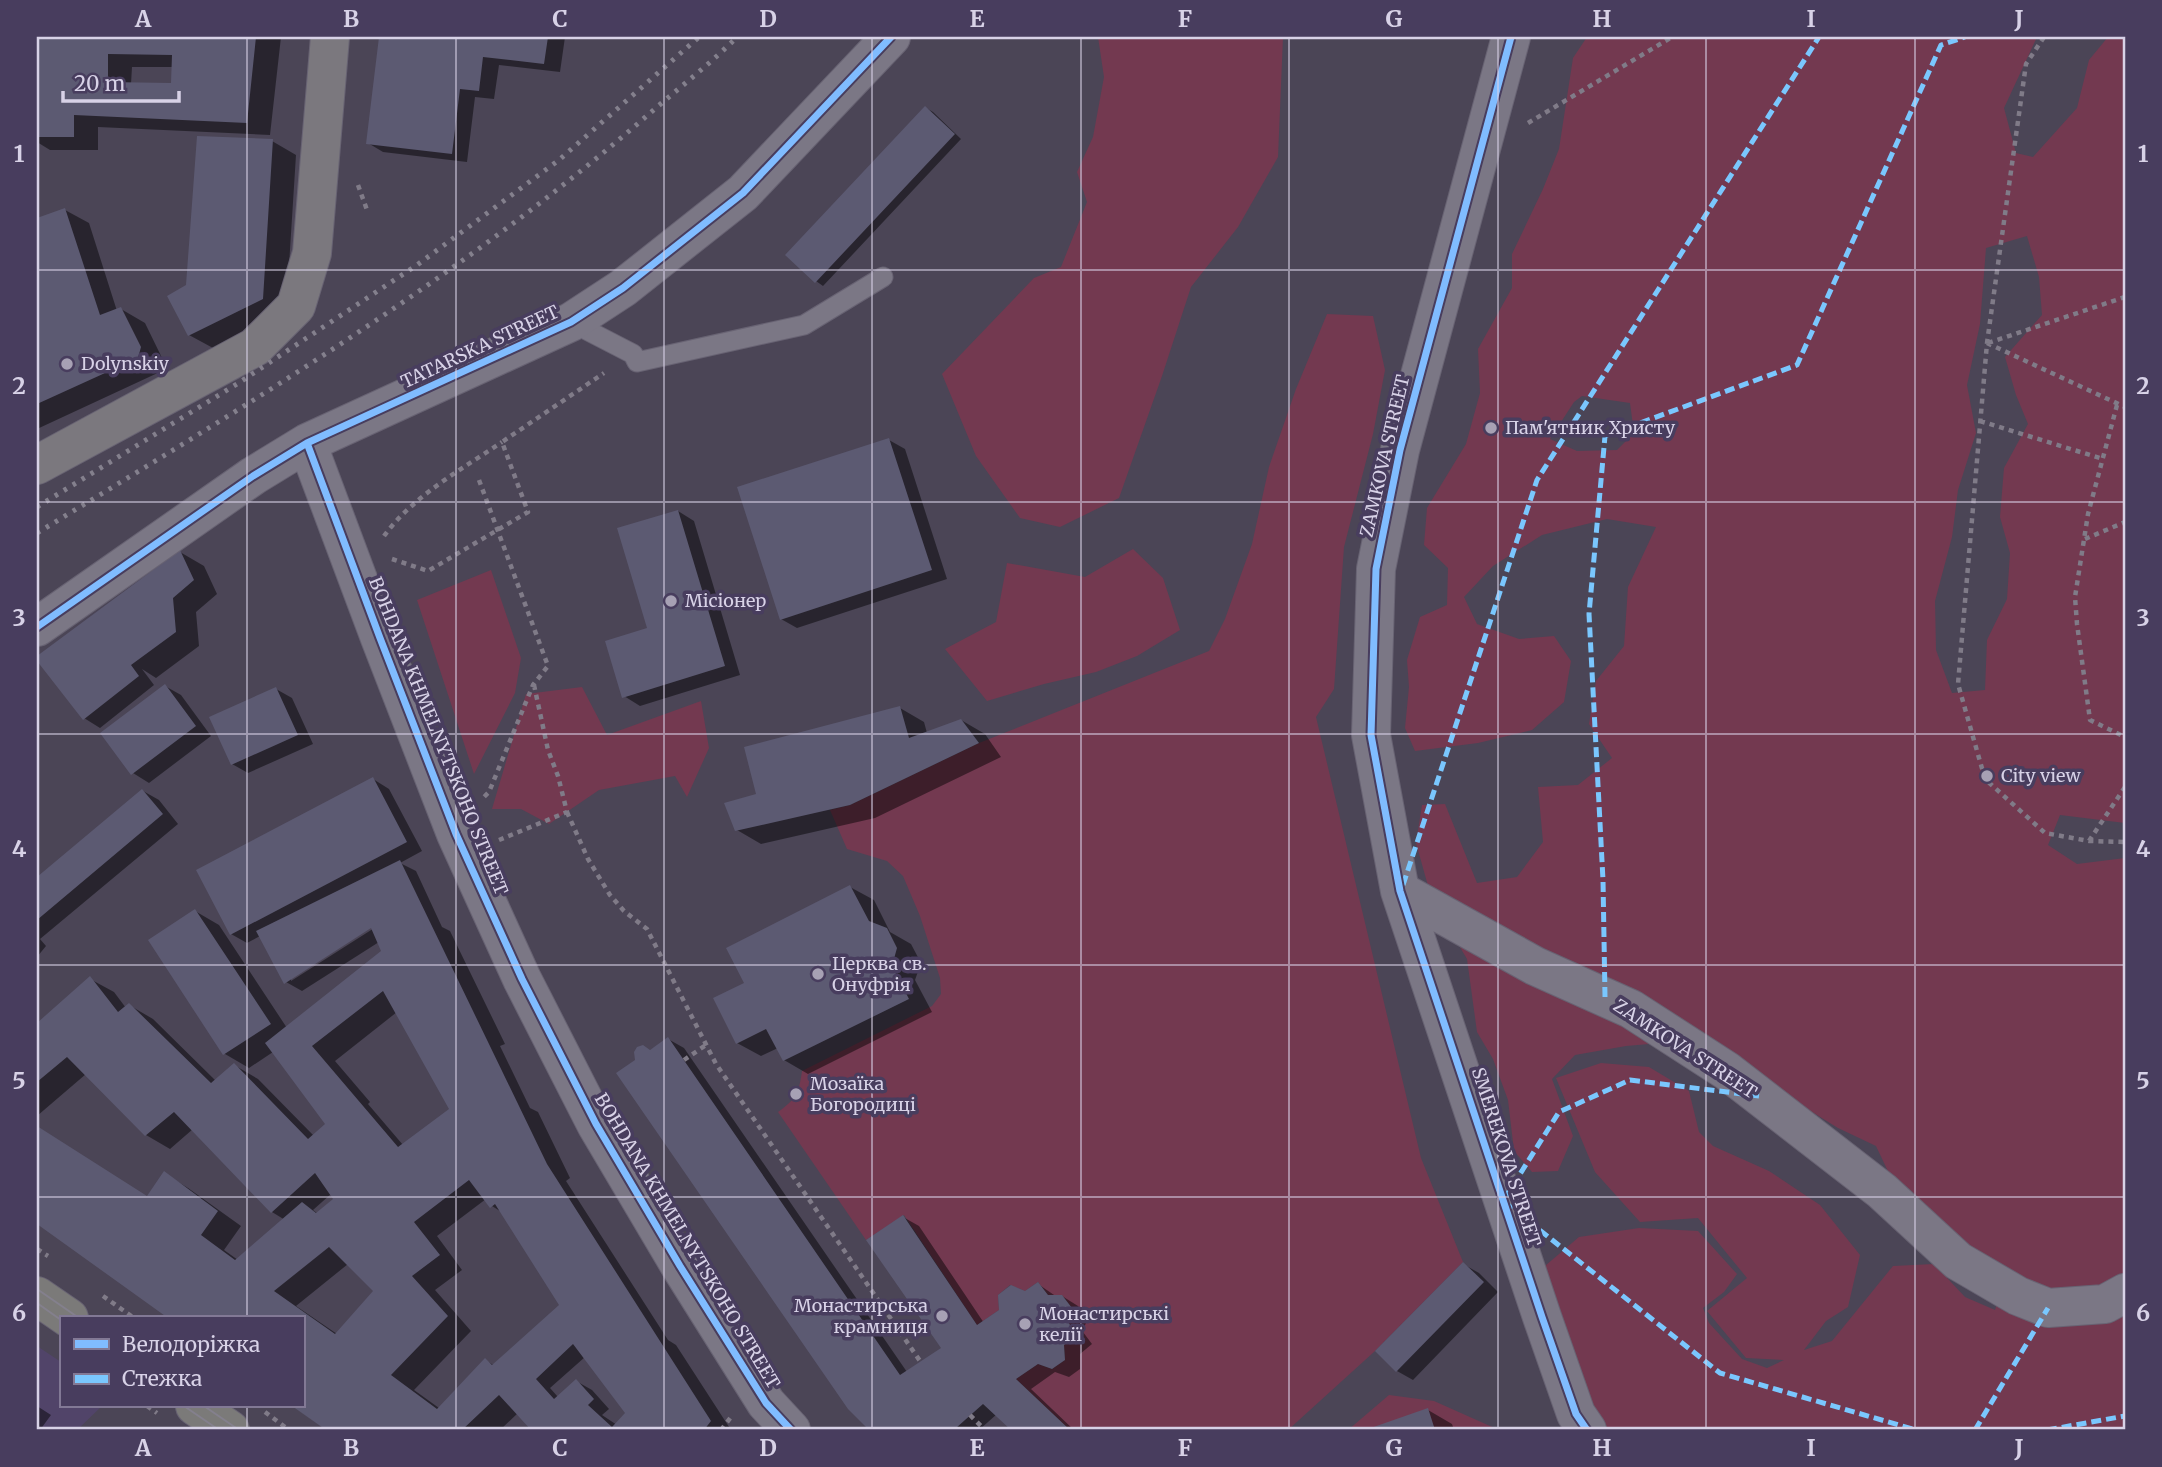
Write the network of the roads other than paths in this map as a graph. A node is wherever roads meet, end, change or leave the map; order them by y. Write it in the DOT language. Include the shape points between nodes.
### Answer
graph roads {
  1 [pos="330,37"];
  2 [pos="891,37"];
  3 [pos="1511,37"];
  4 [pos="883,277"];
  5 [pos="571,322"];
  6 [pos="307,443"];
  7 [pos="37,466"];
  8 [pos="37,627"];
  9 [pos="1401,891"];
  10 [pos="2125,1293"];
  11 [pos="37,1296"];
  12 [pos="66,1316"];
  13 [pos="198,1408"];
  14 [pos="759,1419"];
  15 [pos="230,1430"];
  16 [pos="1587,1430"];
  1 -- 7 [label="main road" via="312,253 296,306 255,347"];
  2 -- 5 [label="street, TATARSKA STREET" via="743,193 623,288"];
  3 -- 9 [label="street, ZAMKOVA STREET" via="1400,450 1376,569 1371,735"];
  4 -- 5 [label="lane" via="804,325 637,362 633,354"];
  5 -- 6 [label="street, TATARSKA STREET"];
  6 -- 8 [label="street, TATARSKA STREET"];
  6 -- 14 [label="street, BOHDANA KHMELNYTSKOHO STREET" via="456,834 522,979 596,1124 680,1266"];
  9 -- 10 [label="street, ZAMKOVA STREET" via="1535,966 1631,1009 1727,1071 1882,1191 1958,1261 2018,1296 2048,1308 2105,1304"];
  9 -- 16 [label="street, SMEREKOVA STREET" via="1542,1317 1576,1413"];
  11 -- 12 [label="main road"];
  13 -- 15 [label="main road"];
}
